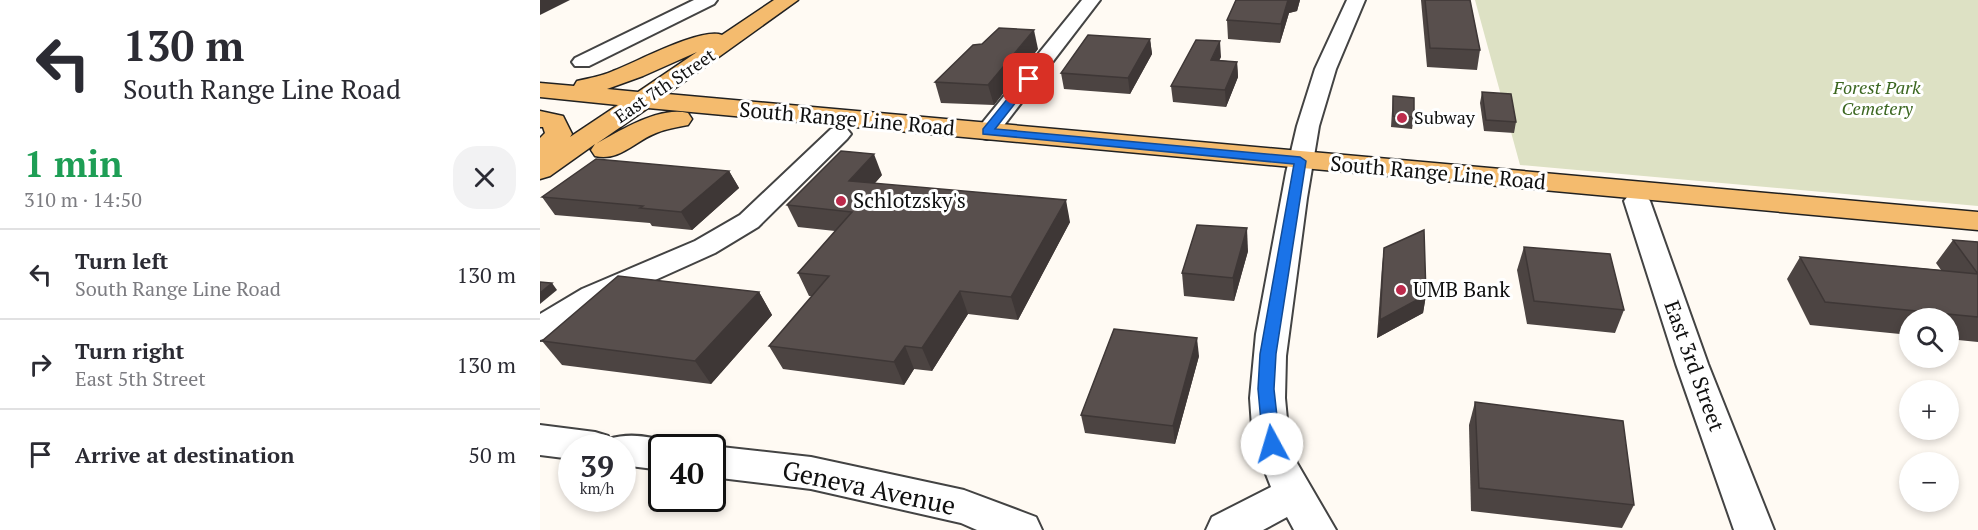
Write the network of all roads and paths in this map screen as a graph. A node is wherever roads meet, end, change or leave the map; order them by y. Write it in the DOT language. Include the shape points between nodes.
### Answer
graph roads {
  1 [pos="708,0"];
  2 [pos="788,0"];
  3 [pos="1091,0"];
  4 [pos="1356,0"];
  5 [pos="742,32"];
  6 [pos="719,49"];
  7 [pos="582,62"];
  8 [pos="546,96"];
  9 [pos="634,107"];
  10 [pos="801,114"];
  11 [pos="540,119"];
  12 [pos="679,119"];
  13 [pos="987,132"];
  14 [pos="839,134"];
  15 [pos="540,154"];
  16 [pos="1299,169"];
  17 [pos="540,170"];
  18 [pos="540,178"];
  19 [pos="1637,201"];
  20 [pos="1978,221"];
  21 [pos="1978,234"];
  22 [pos="540,329"];
  23 [pos="540,440"];
  24 [pos="558,442"];
  25 [pos="726,463"];
  26 [pos="1294,494"];
  27 [pos="1022,530"];
  28 [pos="1226,530"];
  29 [pos="1316,530"];
  30 [pos="1754,530"];
  1 -- 7 [label="street"];
  2 -- 5 [label="main road, East 7th Street"];
  3 -- 13 [label="street"];
  4 -- 16 [label="street" via="1322,78"];
  5 -- 6 [label="main road, East 7th Street"];
  5 -- 8 [label="main road" via="683,48 607,83"];
  6 -- 9 [label="main road, East 7th Street"];
  6 -- 10 [label="main road" via="702,72 704,82 782,99"];
  8 -- 9 [label="main road, South Range Line Road"];
  9 -- 10 [label="main road, South Range Line Road"];
  9 -- 12 [label="main road, South Range Line Road"];
  9 -- 17 [label="main road, East 7th Street"];
  10 -- 13 [label="main road, South Range Line Road"];
  11 -- 15 [label="main road" via="554,122 559,134"];
  12 -- 14 [label="main road, South Range Line Road"];
  12 -- 18 [label="main road" via="646,127 578,165"];
  13 -- 16 [label="main road, South Range Line Road"];
  14 -- 16 [label="main road, South Range Line Road"];
  14 -- 22 [label="street" via="749,221 705,247 593,296"];
  16 -- 19 [label="main road, South Range Line Road"];
  16 -- 20 [label="main road, South Range Line Road"];
  16 -- 26 [label="street" via="1266,389 1272,444"];
  19 -- 21 [label="main road, South Range Line Road"];
  19 -- 30 [label="street, East 3rd Street"];
  23 -- 24 [label="street"];
  25 -- 27 [label="street, Geneva Avenue" via="811,473 964,507"];
  26 -- 28 [label="street"];
  26 -- 29 [label="street"];
}
